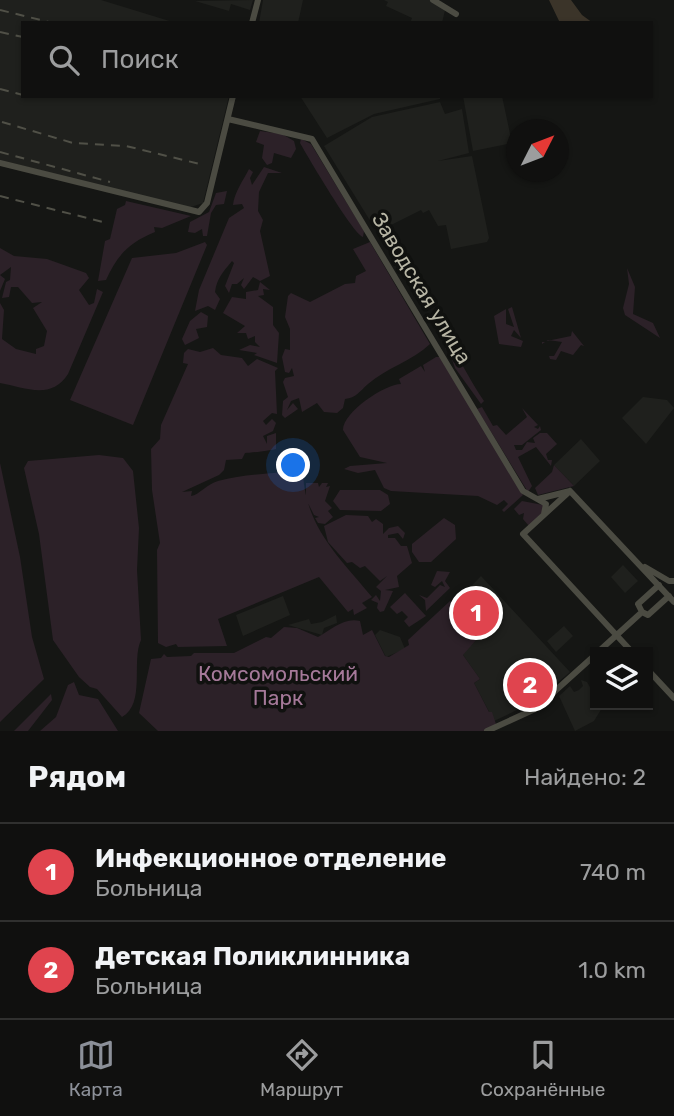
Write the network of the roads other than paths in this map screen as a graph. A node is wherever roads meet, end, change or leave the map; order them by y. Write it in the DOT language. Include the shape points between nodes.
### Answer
graph roads {
  1 [pos="258,0"];
  2 [pos="433,0"];
  3 [pos="456,14"];
  4 [pos="253,21"];
  5 [pos="233,98"];
  6 [pos="228,118"];
  7 [pos="0,163"];
  8 [pos="570,491"];
  9 [pos="538,499"];
  10 [pos="544,514"];
  11 [pos="639,564"];
  12 [pos="674,581"];
  13 [pos="659,585"];
  14 [pos="674,589"];
  15 [pos="672,599"];
  16 [pos="642,612"];
  17 [pos="616,635"];
  18 [pos="604,647"];
  19 [pos="627,647"];
  20 [pos="590,660"];
  21 [pos="653,675"];
  22 [pos="674,698"];
  23 [pos="487,731"];
  1 -- 4 [label="main road"];
  2 -- 3 [label="main road"];
  5 -- 6 [label="main road"];
  6 -- 7 [label="main road" via="207,203 199,212"];
  6 -- 9 [label="main road, Заводская улица" via="312,139 526,495"];
  8 -- 9 [label="main road"];
  8 -- 10 [label="main road"];
  8 -- 11 [label="main road"];
  9 -- 10 [label="main road" via="546,506"];
  10 -- 17 [label="main road" via="523,534"];
  11 -- 12 [label="main road"];
  11 -- 13 [label="main road"];
  12 -- 14 [label="main road"];
  13 -- 15 [label="main road"];
  13 -- 16 [label="main road" via="638,604"];
  15 -- 16 [label="main road" via="648,615"];
  16 -- 17 [label="main road"];
  17 -- 18 [label="main road"];
  17 -- 19 [label="main road"];
  20 -- 23 [label="main road" via="535,709"];
  21 -- 22 [label="main road"];
}
